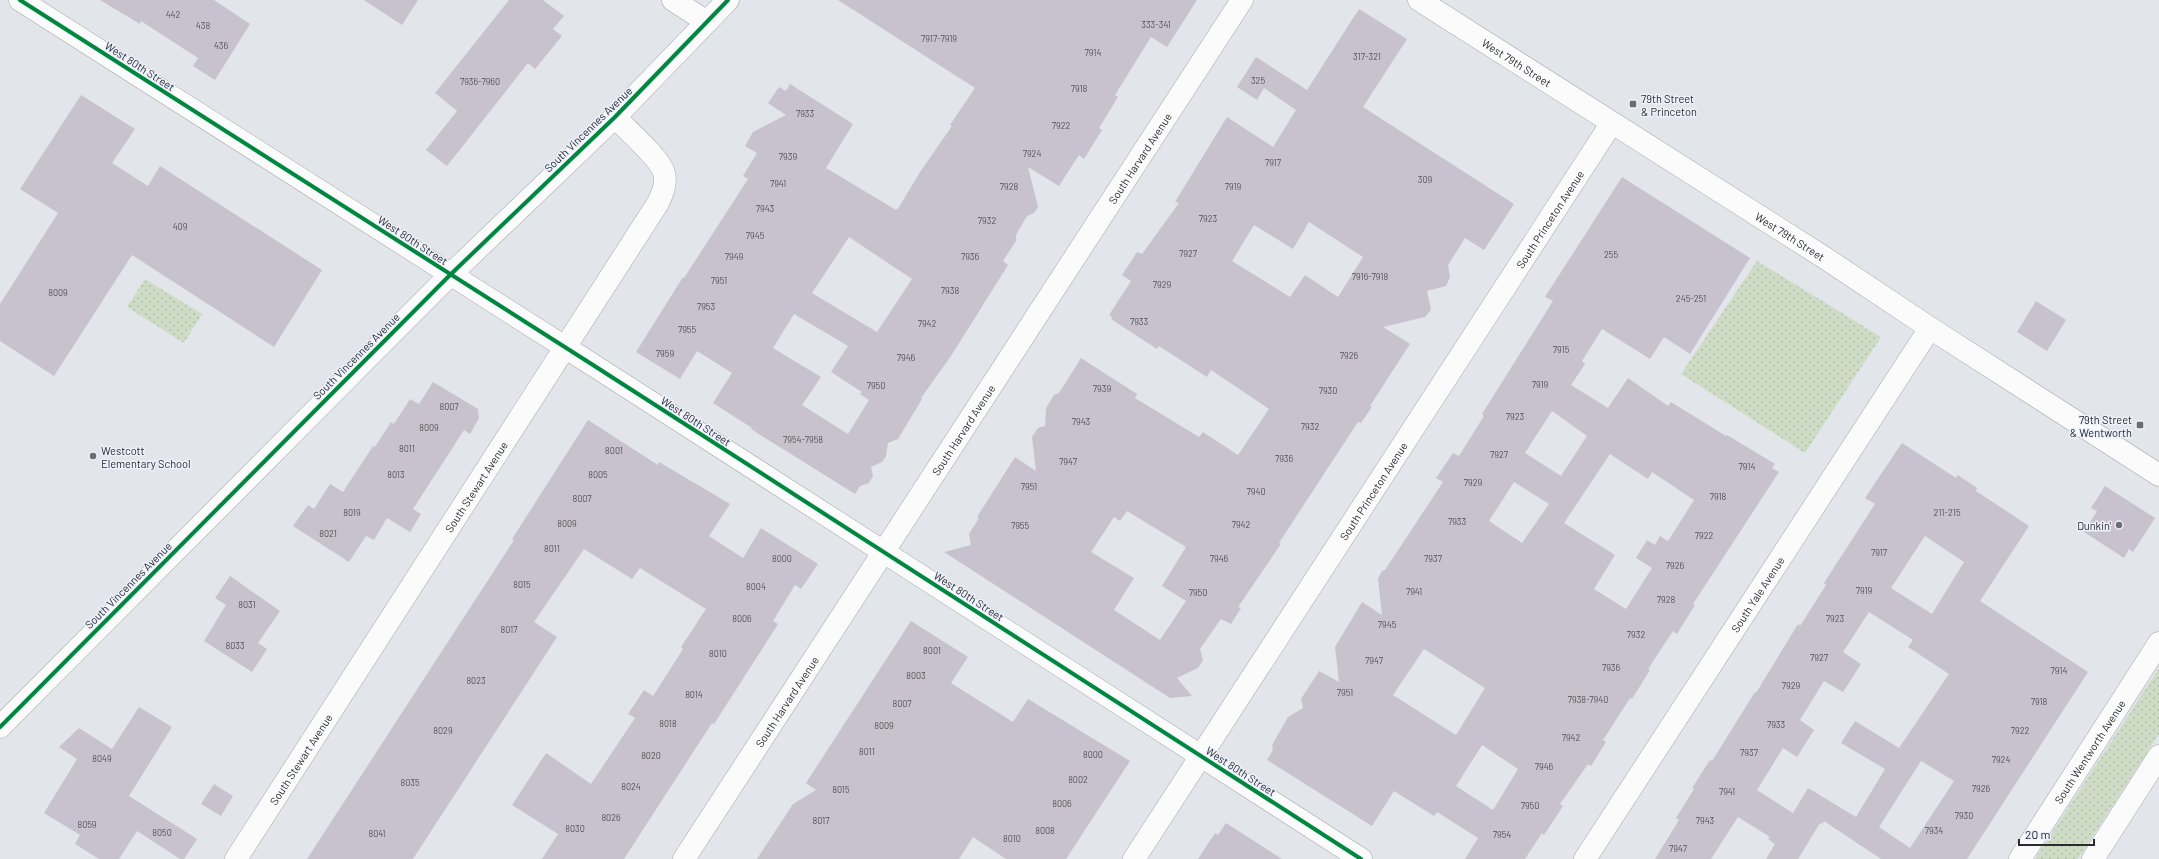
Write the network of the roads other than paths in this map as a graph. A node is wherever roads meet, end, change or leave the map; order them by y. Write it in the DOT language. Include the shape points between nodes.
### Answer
graph roads {
  1 [pos="20,0"];
  2 [pos="673,0"];
  3 [pos="728,0"];
  4 [pos="1242,0"];
  5 [pos="1418,0"];
  6 [pos="707,22"];
  7 [pos="615,117"];
  8 [pos="1611,124"];
  9 [pos="450,274"];
  10 [pos="1930,328"];
  11 [pos="566,348"];
  12 [pos="2159,475"];
  13 [pos="884,552"];
  14 [pos="2159,643"];
  15 [pos="0,727"];
  16 [pos="1201,756"];
  17 [pos="2159,756"];
  18 [pos="236,859"];
  19 [pos="684,859"];
  20 [pos="1134,859"];
  21 [pos="1361,859"];
  22 [pos="1585,859"];
  23 [pos="2020,859"];
  24 [pos="2092,859"];
  1 -- 9 [label="street, West 80th Street"];
  2 -- 6 [label="street"];
  3 -- 6 [label="street, South Vincennes Avenue"];
  4 -- 13 [label="street, South Harvard Avenue"];
  5 -- 8 [label="street, West 79th Street"];
  6 -- 7 [label="street, South Vincennes Avenue"];
  7 -- 9 [label="street, South Vincennes Avenue"];
  7 -- 11 [label="street, South Stewart Avenue" via="655,158 664,172 665,185 658,203"];
  8 -- 10 [label="street, West 79th Street" via="1825,258"];
  8 -- 16 [label="street, South Princeton Avenue"];
  9 -- 11 [label="street, West 80th Street"];
  9 -- 15 [label="street, South Vincennes Avenue"];
  10 -- 12 [label="street, West 79th Street"];
  10 -- 22 [label="street, South Yale Avenue"];
  11 -- 13 [label="street, West 80th Street"];
  11 -- 18 [label="street, South Stewart Avenue"];
  13 -- 16 [label="street, West 80th Street"];
  13 -- 19 [label="street, South Harvard Avenue"];
  14 -- 23 [label="street, South Wentworth Avenue"];
  16 -- 20 [label="street, South Princeton Avenue"];
  16 -- 21 [label="street, West 80th Street"];
  17 -- 24 [label="street"];
}
